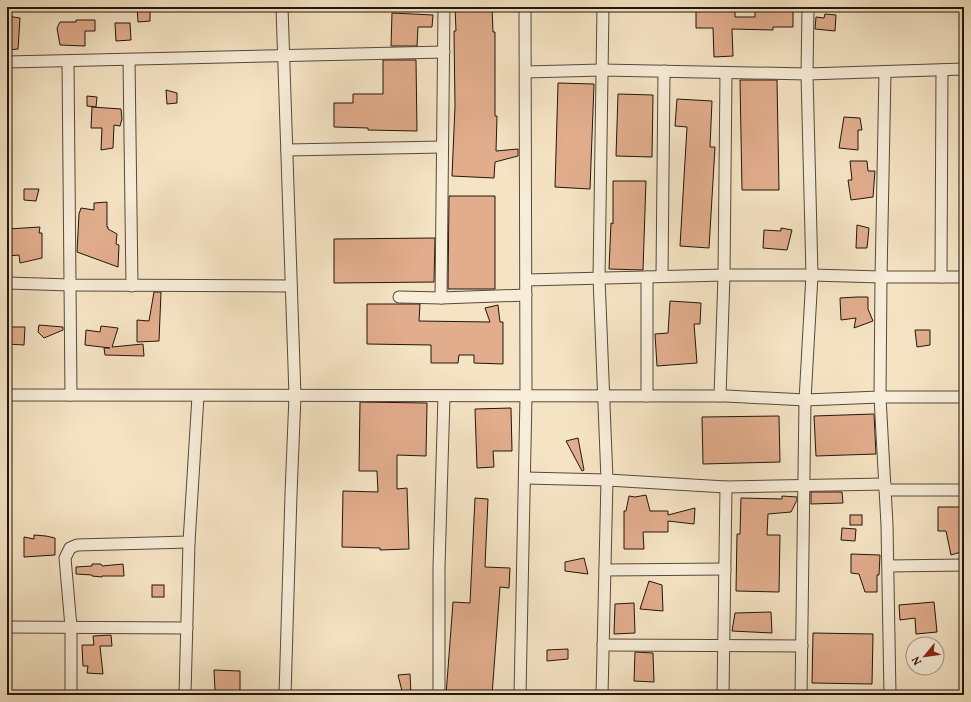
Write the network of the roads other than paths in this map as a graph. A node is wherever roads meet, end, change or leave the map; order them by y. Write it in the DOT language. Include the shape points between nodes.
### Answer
graph roads {
  1 [pos="282,7"];
  2 [pos="444,7"];
  3 [pos="525,7"];
  4 [pos="603,7"];
  5 [pos="808,7"];
  6 [pos="444,52"];
  7 [pos="283,56"];
  8 [pos="129,60"];
  9 [pos="68,61"];
  10 [pos="7,62"];
  11 [pos="964,69"];
  12 [pos="602,70"];
  13 [pos="942,70"];
  14 [pos="664,71"];
  15 [pos="526,72"];
  16 [pos="885,72"];
  17 [pos="726,73"];
  18 [pos="807,74"];
  19 [pos="442,147"];
  20 [pos="287,150"];
  21 [pos="724,275"];
  22 [pos="812,275"];
  23 [pos="662,276"];
  24 [pos="647,277"];
  25 [pos="881,277"];
  26 [pos="941,277"];
  27 [pos="964,277"];
  28 [pos="599,278"];
  29 [pos="526,280"];
  30 [pos="7,283"];
  31 [pos="70,285"];
  32 [pos="132,286"];
  33 [pos="291,286"];
  34 [pos="526,295"];
  35 [pos="399,297"];
  36 [pos="441,298"];
  37 [pos="7,395"];
  38 [pos="71,395"];
  39 [pos="198,396"];
  40 [pos="295,396"];
  41 [pos="444,396"];
  42 [pos="526,396"];
  43 [pos="604,396"];
  44 [pos="647,396"];
  45 [pos="720,396"];
  46 [pos="880,397"];
  47 [pos="964,397"];
  48 [pos="805,400"];
  49 [pos="525,478"];
  50 [pos="607,480"];
  51 [pos="804,485"];
  52 [pos="726,487"];
  53 [pos="885,487"];
  54 [pos="964,490"];
  55 [pos="189,542"];
  56 [pos="964,565"];
  57 [pos="888,566"];
  58 [pos="725,568"];
  59 [pos="605,570"];
  60 [pos="7,627"];
  61 [pos="71,627"];
  62 [pos="187,628"];
  63 [pos="603,645"];
  64 [pos="724,646"];
  65 [pos="802,646"];
  66 [pos="71,695"];
  67 [pos="184,695"];
  68 [pos="285,695"];
  69 [pos="439,695"];
  70 [pos="520,695"];
  71 [pos="602,695"];
  72 [pos="723,695"];
  73 [pos="801,695"];
  74 [pos="890,695"];
  1 -- 7 [label="street"];
  2 -- 6 [label="street"];
  3 -- 15 [label="street"];
  4 -- 12 [label="street"];
  5 -- 18 [label="street"];
  6 -- 7 [label="street"];
  6 -- 19 [label="street"];
  7 -- 8 [label="street"];
  7 -- 20 [label="street"];
  8 -- 9 [label="street"];
  8 -- 32 [label="street"];
  9 -- 10 [label="street"];
  9 -- 31 [label="street"];
  11 -- 13 [label="street"];
  12 -- 14 [label="street"];
  12 -- 15 [label="street"];
  12 -- 28 [label="street"];
  13 -- 16 [label="street"];
  13 -- 26 [label="street"];
  14 -- 17 [label="street"];
  14 -- 23 [label="street"];
  15 -- 29 [label="street"];
  16 -- 18 [label="street"];
  16 -- 25 [label="street"];
  17 -- 18 [label="street"];
  17 -- 21 [label="street"];
  18 -- 22 [label="street"];
  19 -- 20 [label="street"];
  19 -- 36 [label="street"];
  20 -- 33 [label="street"];
  21 -- 22 [label="street"];
  21 -- 23 [label="street"];
  21 -- 45 [label="street"];
  22 -- 25 [label="street"];
  22 -- 48 [label="street"];
  23 -- 24 [label="street"];
  24 -- 28 [label="street"];
  24 -- 44 [label="street"];
  25 -- 26 [label="street"];
  25 -- 46 [label="street"];
  26 -- 27 [label="street"];
  28 -- 29 [label="street"];
  28 -- 43 [label="street"];
  29 -- 34 [label="street"];
  30 -- 31 [label="street"];
  31 -- 32 [label="street"];
  31 -- 38 [label="street"];
  32 -- 33 [label="street"];
  33 -- 40 [label="street"];
  34 -- 36 [label="street"];
  34 -- 42 [label="street"];
  35 -- 36 [label="street"];
  37 -- 38 [label="street"];
  38 -- 39 [label="street"];
  39 -- 40 [label="street"];
  39 -- 55 [label="street"];
  40 -- 41 [label="street"];
  40 -- 68 [label="street"];
  41 -- 42 [label="street"];
  41 -- 69 [label="street" via="439,567"];
  42 -- 43 [label="street"];
  42 -- 49 [label="street"];
  43 -- 44 [label="street"];
  43 -- 50 [label="street"];
  44 -- 45 [label="street"];
  45 -- 48 [label="street"];
  46 -- 47 [label="street"];
  46 -- 48 [label="street"];
  46 -- 53 [label="street"];
  48 -- 51 [label="street"];
  49 -- 50 [label="street"];
  49 -- 70 [label="street"];
  50 -- 52 [label="street"];
  50 -- 59 [label="street"];
  51 -- 52 [label="street"];
  51 -- 53 [label="street"];
  51 -- 65 [label="street"];
  52 -- 58 [label="street"];
  53 -- 54 [label="street"];
  53 -- 57 [label="street"];
  55 -- 61 [label="street" via="77,545 70,548 65,558"];
  55 -- 62 [label="street"];
  56 -- 57 [label="street"];
  57 -- 74 [label="street"];
  58 -- 59 [label="street"];
  58 -- 64 [label="street"];
  59 -- 63 [label="street"];
  60 -- 61 [label="street"];
  61 -- 62 [label="street"];
  61 -- 66 [label="street"];
  62 -- 67 [label="street"];
  63 -- 64 [label="street"];
  63 -- 71 [label="street"];
  64 -- 65 [label="street"];
  64 -- 72 [label="street"];
  65 -- 73 [label="street"];
}
